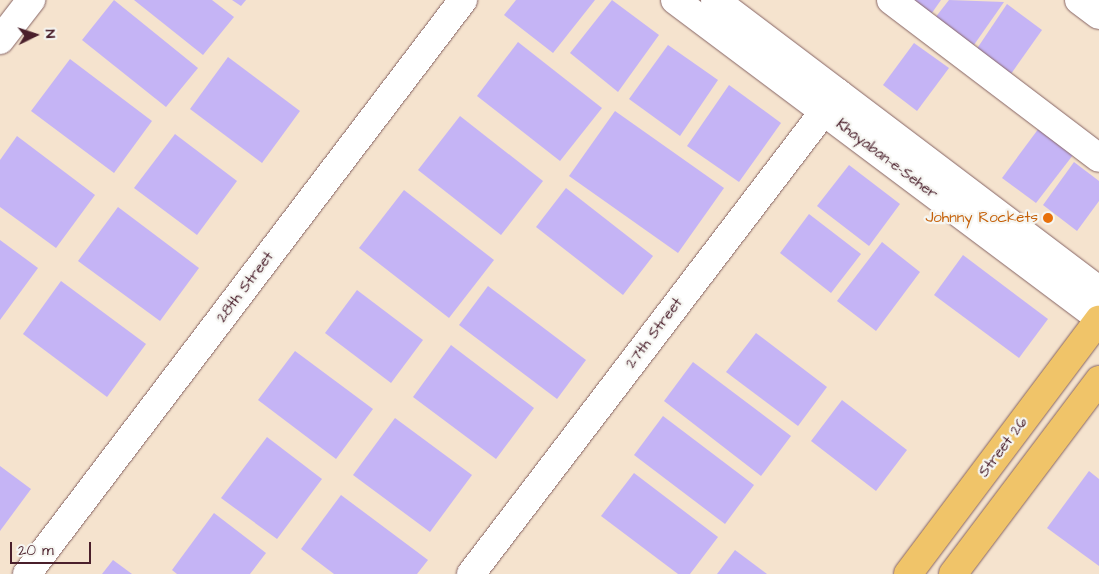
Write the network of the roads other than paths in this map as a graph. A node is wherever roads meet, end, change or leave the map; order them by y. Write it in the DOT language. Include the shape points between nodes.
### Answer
graph roads {
  1 [pos="31,0"];
  2 [pos="463,0"];
  3 [pos="675,0"];
  4 [pos="891,0"];
  5 [pos="1079,0"];
  6 [pos="725,11"];
  7 [pos="1099,15"];
  8 [pos="0,40"];
  9 [pos="830,102"];
  10 [pos="1099,158"];
  11 [pos="1099,290"];
  12 [pos="1099,319"];
  13 [pos="1099,380"];
  14 [pos="28,574"];
  15 [pos="471,574"];
  16 [pos="908,574"];
  17 [pos="953,574"];
  1 -- 8 [label="street"];
  2 -- 14 [label="street, 28th Street"];
  3 -- 6 [label="street, Khayaban-e-Seher"];
  4 -- 10 [label="street"];
  5 -- 7 [label="street"];
  6 -- 9 [label="street, Khayaban-e-Seher"];
  9 -- 11 [label="street, Khayaban-e-Seher"];
  9 -- 12 [label="street, Khayaban-e-Seher"];
  9 -- 15 [label="street, 27th Street"];
  12 -- 16 [label="main road, Street 26"];
  13 -- 17 [label="main road"];
}
